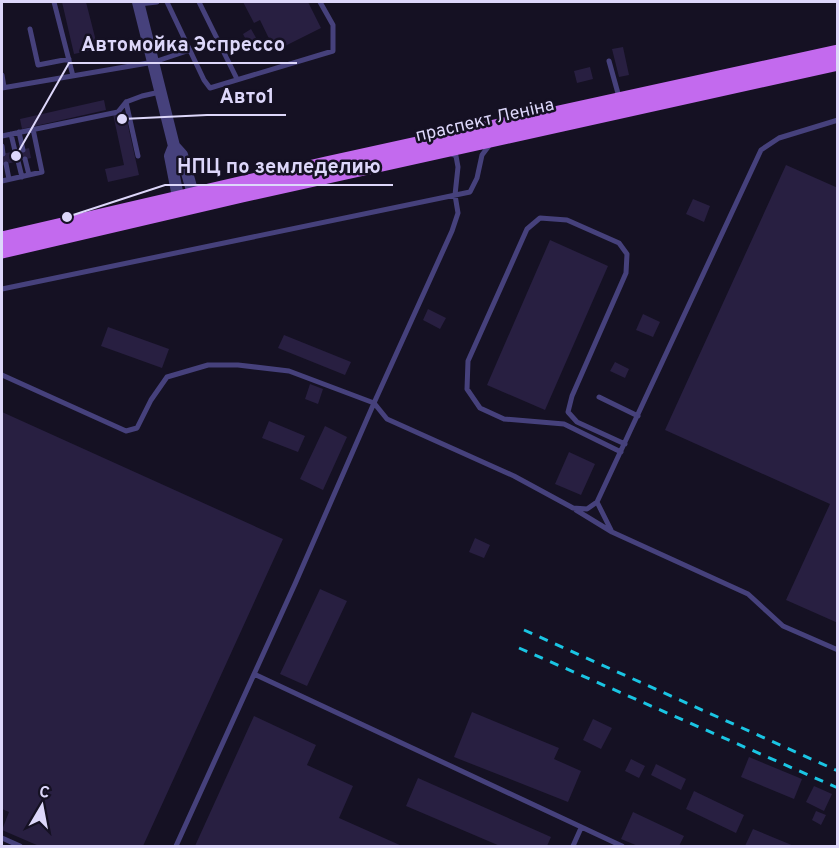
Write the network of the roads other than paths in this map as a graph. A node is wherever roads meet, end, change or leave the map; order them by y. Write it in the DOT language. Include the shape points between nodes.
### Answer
graph roads {
  1 [pos="54,2"];
  2 [pos="156,2"];
  3 [pos="167,2"];
  4 [pos="198,2"];
  5 [pos="320,2"];
  6 [pos="139,3"];
  7 [pos="30,29"];
  8 [pos="190,50"];
  9 [pos="837,52"];
  10 [pos="69,59"];
  11 [pos="609,61"];
  12 [pos="154,62"];
  13 [pos="837,63"];
  14 [pos="2,75"];
  15 [pos="73,76"];
  16 [pos="237,79"];
  17 [pos="3,87"];
  18 [pos="161,92"];
  19 [pos="619,100"];
  20 [pos="126,102"];
  21 [pos="837,120"];
  22 [pos="33,129"];
  23 [pos="19,132"];
  24 [pos="11,134"];
  25 [pos="2,136"];
  26 [pos="494,139"];
  27 [pos="2,146"];
  28 [pos="22,150"];
  29 [pos="445,150"];
  30 [pos="15,151"];
  31 [pos="3,154"];
  32 [pos="138,156"];
  33 [pos="25,159"];
  34 [pos="18,161"];
  35 [pos="6,164"];
  36 [pos="29,175"];
  37 [pos="22,177"];
  38 [pos="9,179"];
  39 [pos="2,180"];
  40 [pos="455,195"];
  41 [pos="187,202"];
  42 [pos="2,239"];
  43 [pos="2,251"];
  44 [pos="2,289"];
  45 [pos="2,375"];
  46 [pos="599,397"];
  47 [pos="374,403"];
  48 [pos="638,416"];
  49 [pos="625,444"];
  50 [pos="621,452"];
  51 [pos="597,502"];
  52 [pos="573,508"];
  53 [pos="612,532"];
  54 [pos="837,650"];
  55 [pos="254,674"];
  56 [pos="580,828"];
  57 [pos="2,838"];
  58 [pos="20,846"];
  59 [pos="176,846"];
  60 [pos="573,846"];
  61 [pos="622,846"];
  1 -- 10 [label="lane"];
  2 -- 6 [label="lane"];
  3 -- 8 [label="lane"];
  4 -- 16 [label="lane"];
  5 -- 16 [label="lane" via="333,25 333,51"];
  6 -- 12 [label="street"];
  7 -- 10 [label="lane" via="38,65"];
  8 -- 12 [label="lane"];
  8 -- 16 [label="lane" via="210,88"];
  9 -- 19 [label="main road, праспект Леніна"];
  10 -- 15 [label="lane"];
  11 -- 19 [label="lane"];
  12 -- 15 [label="lane"];
  12 -- 18 [label="street"];
  13 -- 26 [label="main road, праспект Леніна"];
  14 -- 17 [label="lane"];
  15 -- 17 [label="lane"];
  18 -- 20 [label="lane"];
  18 -- 41 [label="street" via="174,146 170,156"];
  19 -- 41 [label="main road, праспект Леніна"];
  20 -- 22 [label="lane" via="118,112"];
  20 -- 32 [label="lane"];
  21 -- 48 [label="lane" via="779,138 761,150"];
  22 -- 23 [label="lane"];
  22 -- 36 [label="lane" via="42,172"];
  23 -- 24 [label="lane"];
  23 -- 28 [label="lane"];
  24 -- 25 [label="lane"];
  24 -- 30 [label="lane"];
  26 -- 29 [label="main road, праспект Леніна"];
  26 -- 40 [label="lane" via="482,155 470,192"];
  27 -- 31 [label="lane"];
  29 -- 40 [label="lane" via="456,156"];
  29 -- 41 [label="main road, праспект Леніна"];
  33 -- 36 [label="lane"];
  34 -- 37 [label="lane"];
  35 -- 38 [label="lane"];
  36 -- 37 [label="lane"];
  37 -- 38 [label="lane"];
  38 -- 39 [label="lane"];
  40 -- 44 [label="lane"];
  40 -- 47 [label="lane" via="458,213 452,231"];
  41 -- 42 [label="main road, праспект Леніна"];
  41 -- 43 [label="main road, праспект Леніна"];
  45 -- 47 [label="lane" via="126,431 137,428 167,377 208,365 238,364 289,371"];
  46 -- 48 [label="lane"];
  47 -- 52 [label="lane" via="387,419 514,476"];
  47 -- 55 [label="lane"];
  48 -- 49 [label="lane"];
  49 -- 50 [label="lane"];
  49 -- 50 [label="lane" via="577,422 568,412 626,273 627,254 619,243 567,220 540,218 527,229 468,361 467,389 480,408 504,419 564,424"];
  50 -- 51 [label="lane"];
  51 -- 52 [label="lane" via="587,509"];
  51 -- 53 [label="lane"];
  52 -- 53 [label="lane"];
  53 -- 54 [label="lane" via="748,594 783,626"];
  55 -- 56 [label="lane"];
  55 -- 59 [label="lane"];
  56 -- 60 [label="lane"];
  56 -- 61 [label="lane"];
  57 -- 58 [label="lane"];
}
